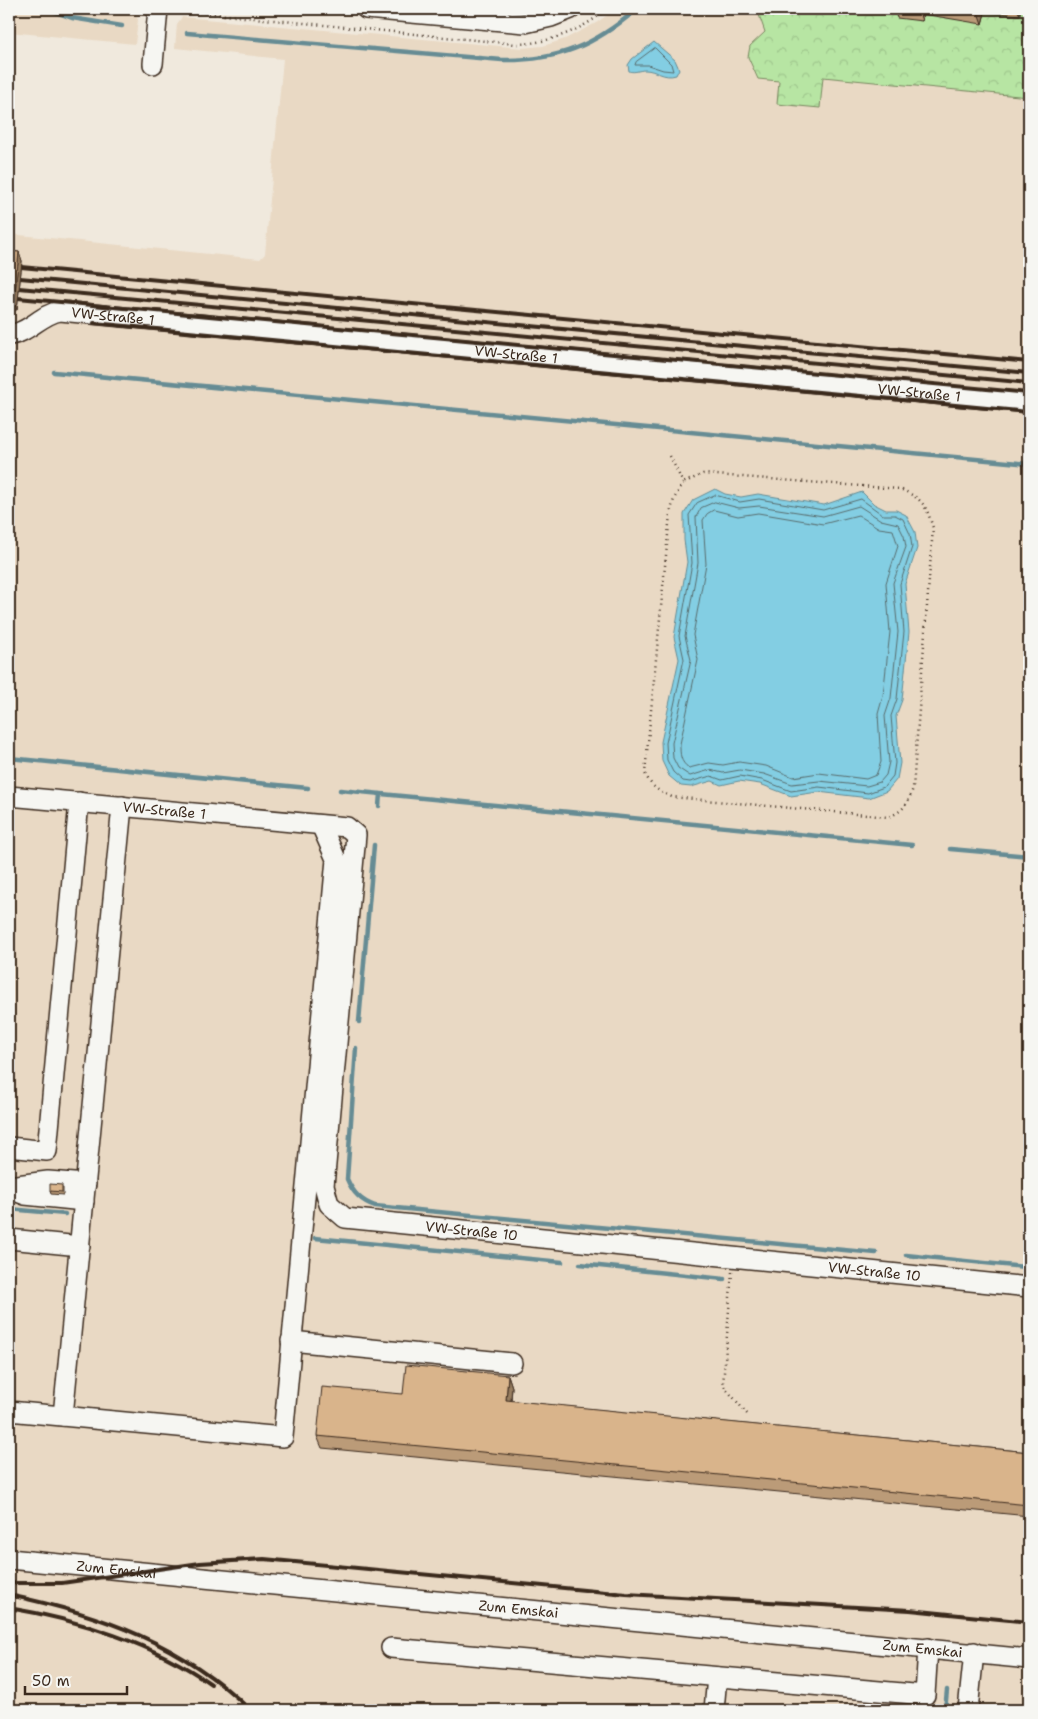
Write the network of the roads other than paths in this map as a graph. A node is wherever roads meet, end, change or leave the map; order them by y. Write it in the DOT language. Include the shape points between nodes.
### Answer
graph roads {
  1 [pos="158,9"];
  2 [pos="366,9"];
  3 [pos="571,9"];
  4 [pos="153,64"];
  5 [pos="9,335"];
  6 [pos="1029,402"];
  7 [pos="9,796"];
  8 [pos="78,802"];
  9 [pos="122,806"];
  10 [pos="321,825"];
  11 [pos="9,1147"];
  12 [pos="9,1187"];
  13 [pos="85,1192"];
  14 [pos="9,1239"];
  15 [pos="80,1246"];
  16 [pos="1029,1287"];
  17 [pos="291,1341"];
  18 [pos="512,1362"];
  19 [pos="9,1411"];
  20 [pos="63,1416"];
  21 [pos="9,1559"];
  22 [pos="391,1648"];
  23 [pos="928,1648"];
  24 [pos="974,1652"];
  25 [pos="1029,1659"];
  26 [pos="717,1677"];
  27 [pos="912,1702"];
  28 [pos="714,1710"];
  29 [pos="968,1710"];
  1 -- 4 [label="street"];
  2 -- 3 [label="street" via="525,23"];
  5 -- 6 [label="street, VW-Straße 1" via="24,331 60,311"];
  7 -- 8 [label="street, VW-Straße 1"];
  8 -- 9 [label="street, VW-Straße 1"];
  8 -- 11 [label="street" via="47,1151"];
  9 -- 10 [label="street, VW-Straße 1"];
  9 -- 13 [label="street"];
  10 -- 16 [label="street, VW-Straße 10" via="352,829 358,840 324,1186 325,1195 339,1215 352,1220"];
  10 -- 17 [label="street" via="336,859"];
  12 -- 13 [label="street" via="48,1182"];
  13 -- 15 [label="street"];
  14 -- 15 [label="street"];
  15 -- 20 [label="street"];
  17 -- 18 [label="street"];
  17 -- 20 [label="street" via="283,1437"];
  19 -- 20 [label="street"];
  21 -- 23 [label="street, Zum Emskai"];
  22 -- 26 [label="street"];
  23 -- 24 [label="street, Zum Emskai"];
  23 -- 27 [label="street" via="925,1695"];
  24 -- 25 [label="street, Zum Emskai"];
  24 -- 29 [label="street"];
  26 -- 27 [label="street"];
  26 -- 28 [label="street"];
}
